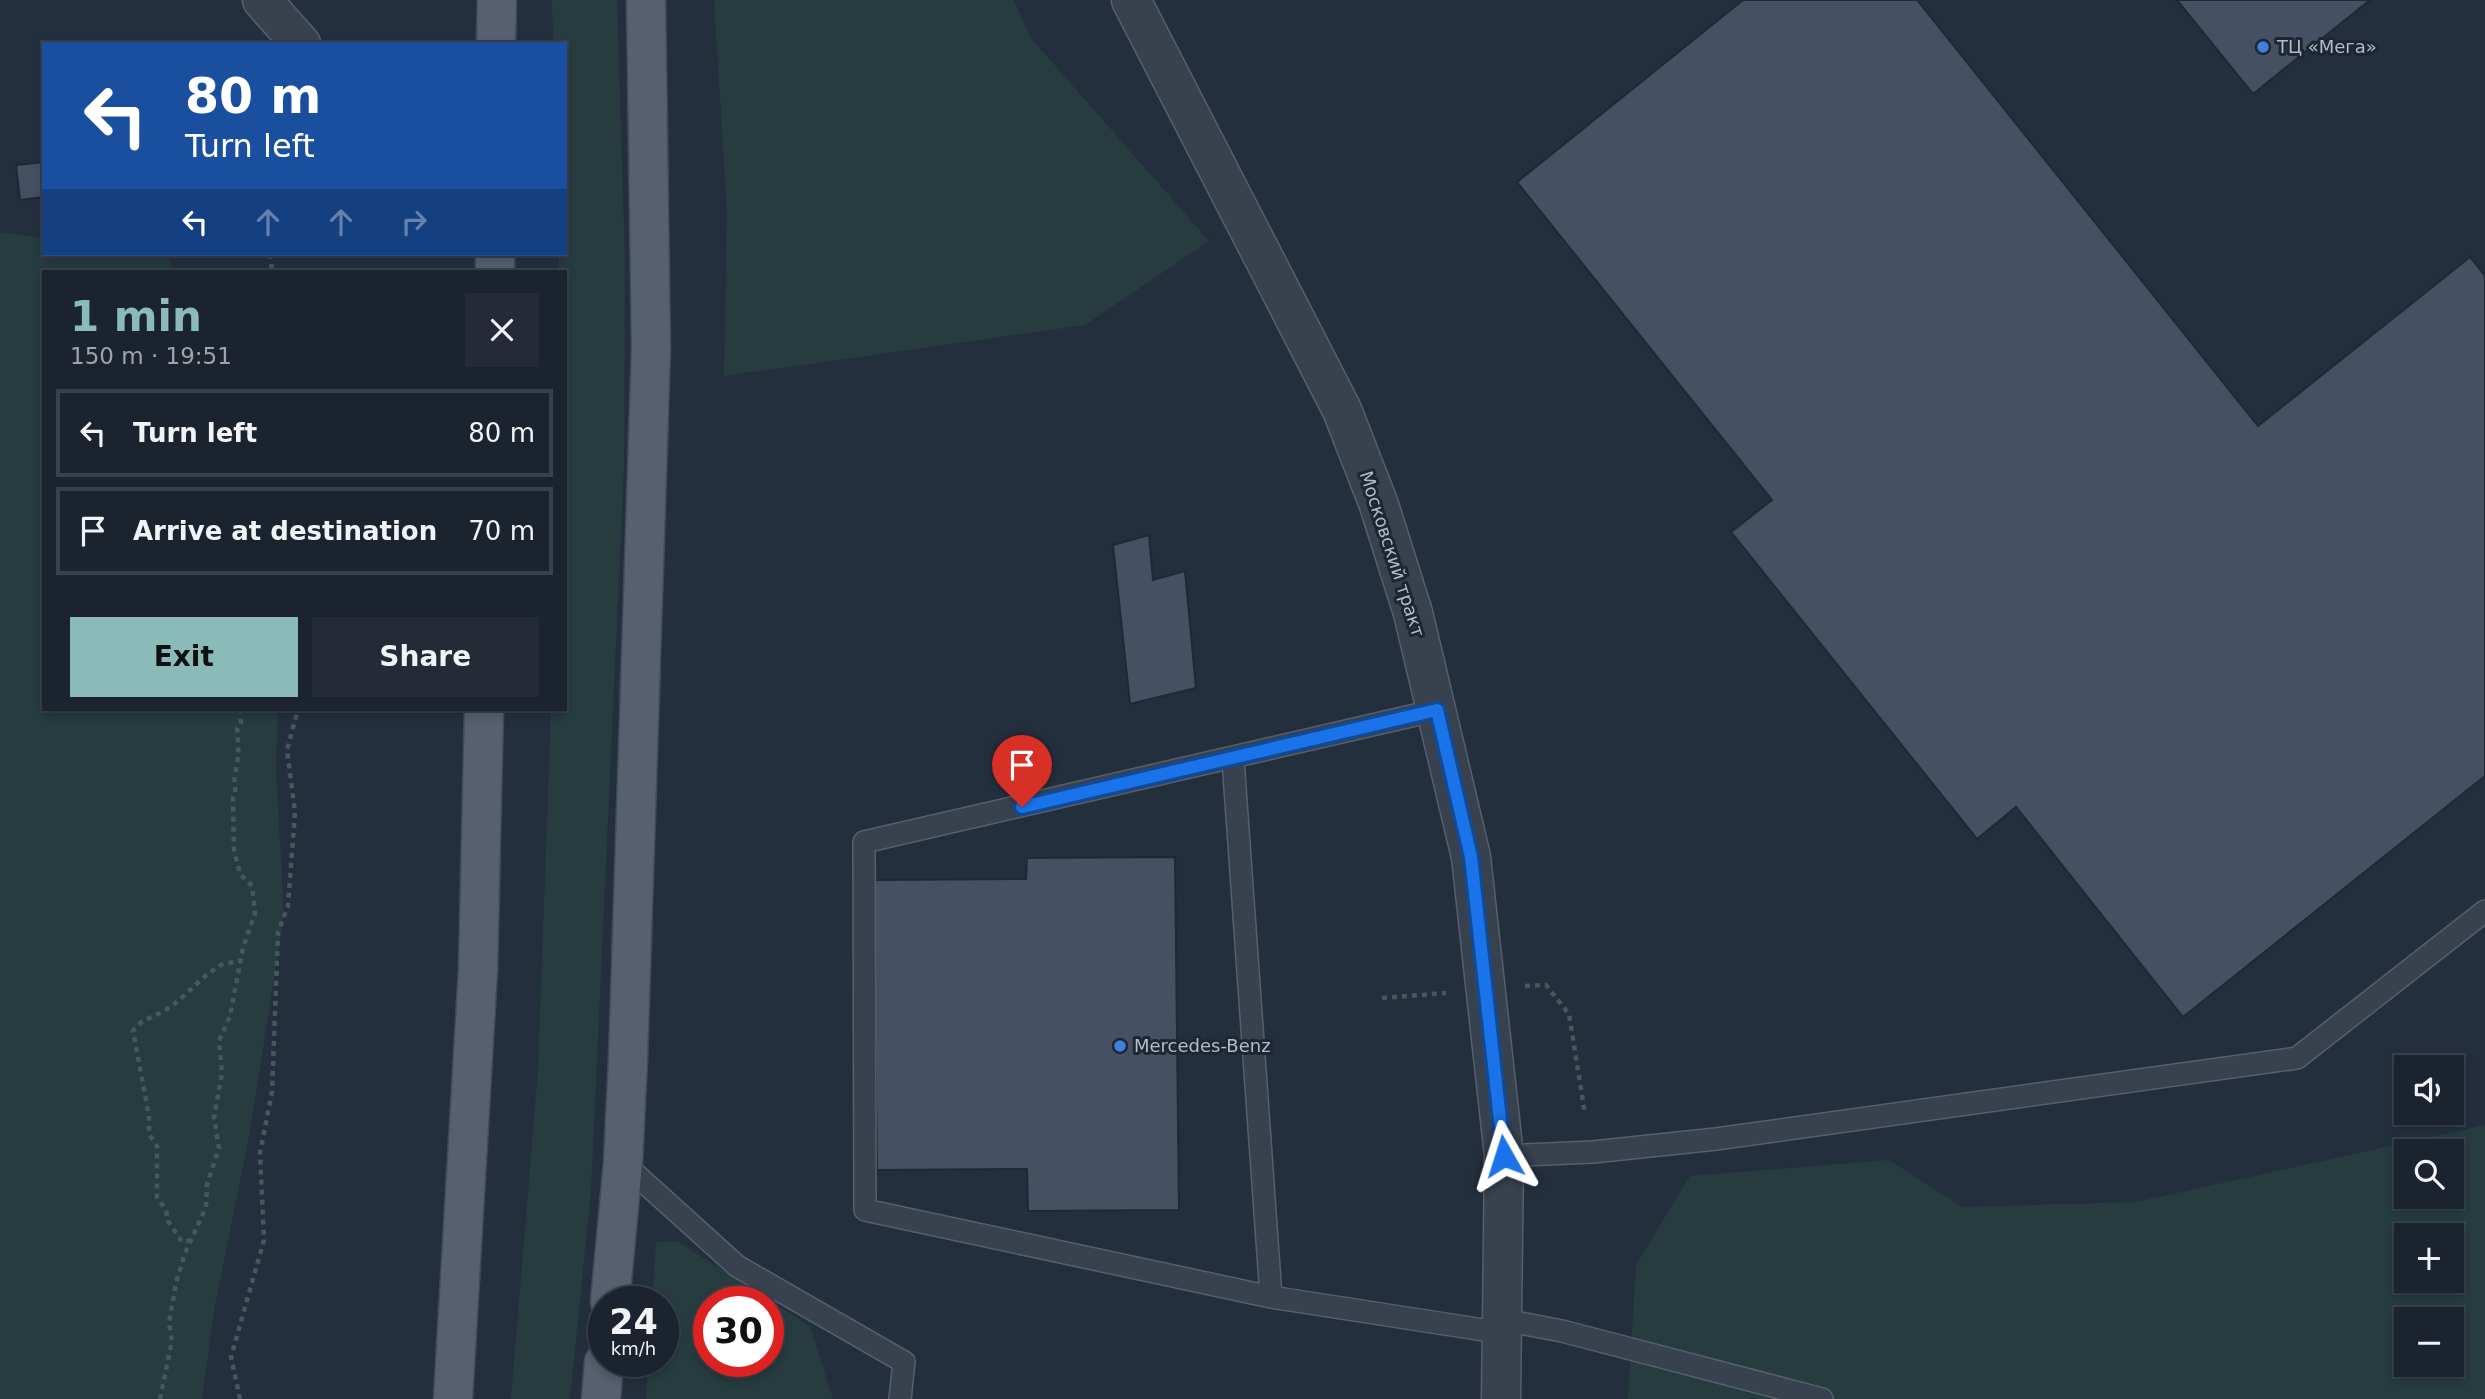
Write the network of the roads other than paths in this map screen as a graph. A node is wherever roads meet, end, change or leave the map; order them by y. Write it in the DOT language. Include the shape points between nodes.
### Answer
graph roads {
  1 [pos="262,0"];
  2 [pos="497,0"];
  3 [pos="646,0"];
  4 [pos="1131,0"];
  5 [pos="299,42"];
  6 [pos="496,42"];
  7 [pos="1437,710"];
  8 [pos="484,711"];
  9 [pos="1233,759"];
  10 [pos="2485,911"];
  11 [pos="1504,1156"];
  12 [pos="623,1163"];
  13 [pos="611,1286"];
  14 [pos="1271,1297"];
  15 [pos="1503,1326"];
  16 [pos="603,1377"];
  17 [pos="453,1399"];
  18 [pos="601,1399"];
  19 [pos="900,1399"];
  20 [pos="1501,1399"];
  21 [pos="1822,1399"];
  1 -- 5 [label="street"];
  2 -- 6 [label="main road"];
  3 -- 12 [label="main road" via="651,349"];
  4 -- 7 [label="street, Московский тракт" via="1342,410 1379,505"];
  7 -- 9 [label="lane"];
  7 -- 11 [label="street, Московский тракт" via="1471,857"];
  8 -- 17 [label="main road" via="478,970"];
  9 -- 14 [label="lane"];
  9 -- 14 [label="lane" via="863,842 866,1210"];
  10 -- 11 [label="lane" via="2297,1058 1716,1139"];
  11 -- 15 [label="street, Московский тракт"];
  12 -- 13 [label="main road"];
  12 -- 19 [label="lane" via="737,1266 904,1362"];
  14 -- 15 [label="lane"];
  15 -- 20 [label="street, Московский тракт"];
  15 -- 21 [label="lane" via="1562,1331"];
  16 -- 18 [label="main road"];
}
